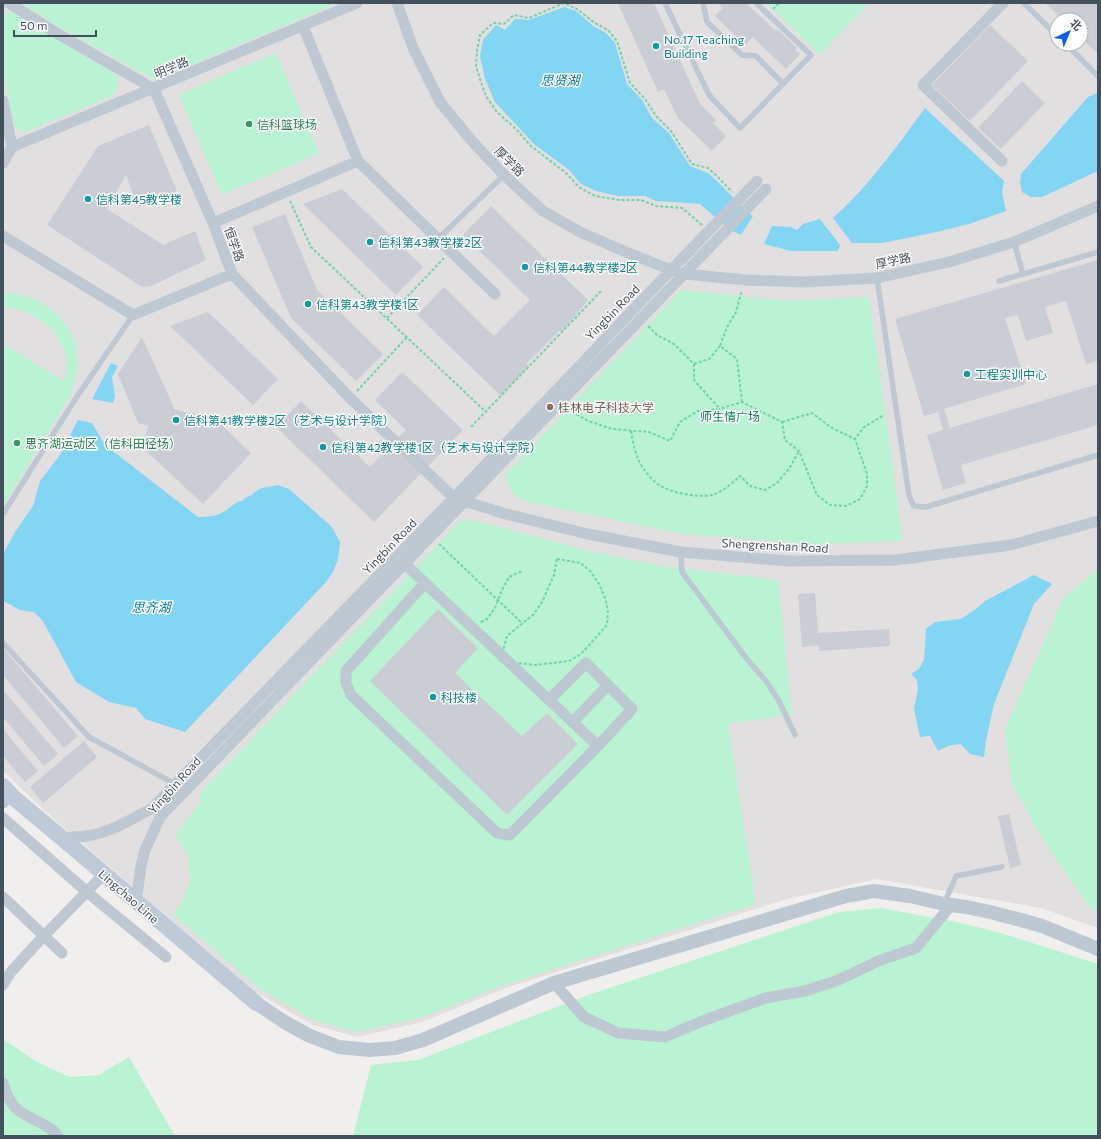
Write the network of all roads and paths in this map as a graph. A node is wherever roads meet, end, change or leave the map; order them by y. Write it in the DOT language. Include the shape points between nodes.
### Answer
graph roads {
  1 [pos="8,3"];
  2 [pos="357,3"];
  3 [pos="397,3"];
  4 [pos="665,3"];
  5 [pos="703,3"];
  6 [pos="756,3"];
  7 [pos="1002,3"];
  8 [pos="1024,3"];
  9 [pos="303,26"];
  10 [pos="1049,28"];
  11 [pos="1074,52"];
  12 [pos="1098,76"];
  13 [pos="784,84"];
  14 [pos="154,89"];
  15 [pos="3,101"];
  16 [pos="12,147"];
  17 [pos="358,161"];
  18 [pos="1002,161"];
  19 [pos="3,163"];
  20 [pos="504,175"];
  21 [pos="757,181"];
  22 [pos="766,189"];
  23 [pos="287,192"];
  24 [pos="739,199"];
  25 [pos="1098,206"];
  26 [pos="213,223"];
  27 [pos="709,231"];
  28 [pos="3,236"];
  29 [pos="438,239"];
  30 [pos="1014,242"];
  31 [pos="451,252"];
  32 [pos="1098,252"];
  33 [pos="671,270"];
  34 [pos="232,274"];
  35 [pos="684,274"];
  36 [pos="1023,274"];
  37 [pos="877,278"];
  38 [pos="745,280"];
  39 [pos="999,281"];
  40 [pos="602,290"];
  41 [pos="495,294"];
  42 [pos="133,315"];
  43 [pos="387,318"];
  44 [pos="640,318"];
  45 [pos="407,337"];
  46 [pos="720,346"];
  47 [pos="694,364"];
  48 [pos="350,398"];
  49 [pos="742,402"];
  50 [pos="559,403"];
  51 [pos="719,408"];
  52 [pos="486,412"];
  53 [pos="884,415"];
  54 [pos="782,422"];
  55 [pos="471,427"];
  56 [pos="631,430"];
  57 [pos="855,439"];
  58 [pos="800,451"];
  59 [pos="1098,455"];
  60 [pos="459,499"];
  61 [pos="3,514"];
  62 [pos="1098,521"];
  63 [pos="430,536"];
  64 [pos="681,552"];
  65 [pos="404,563"];
  66 [pos="522,571"];
  67 [pos="425,583"];
  68 [pos="498,600"];
  69 [pos="522,623"];
  70 [pos="478,624"];
  71 [pos="3,643"];
  72 [pos="608,685"];
  73 [pos="549,700"];
  74 [pos="573,722"];
  75 [pos="795,735"];
  76 [pos="598,746"];
  77 [pos="176,784"];
  78 [pos="6,794"];
  79 [pos="3,818"];
  80 [pos="62,838"];
  81 [pos="1002,867"];
  82 [pos="104,874"];
  83 [pos="87,892"];
  84 [pos="3,897"];
  85 [pos="136,902"];
  86 [pos="948,904"];
  87 [pos="44,936"];
  88 [pos="1098,949"];
  89 [pos="62,953"];
  90 [pos="166,957"];
  91 [pos="554,983"];
  92 [pos="3,985"];
  93 [pos="256,1003"];
  94 [pos="3,1082"];
  95 [pos="58,1136"];
  1 -- 14 [label="street" via="53,32"];
  2 -- 9 [label="street, 明学路"];
  3 -- 20 [label="street, 厚学路" via="413,48 440,102"];
  4 -- 13 [label="lane" via="709,95 740,128"];
  5 -- 13 [label="lane" via="707,22 742,55 756,56"];
  6 -- 13 [label="lane" via="811,55"];
  7 -- 18 [label="street" via="924,85"];
  8 -- 10 [label="lane"];
  9 -- 14 [label="street, 明学路"];
  9 -- 17 [label="street"];
  11 -- 12 [label="lane"];
  14 -- 16 [label="street, 明学路"];
  14 -- 26 [label="street, 恒学路"];
  15 -- 16 [label="street"];
  16 -- 19 [label="street"];
  17 -- 23 [label="street"];
  17 -- 29 [label="street"];
  20 -- 29 [label="lane"];
  20 -- 33 [label="street, 厚学路" via="543,211 580,232"];
  21 -- 24 [label="street, Yingbin Road"];
  22 -- 35 [label="street, Yingbin Road"];
  23 -- 26 [label="street"];
  23 -- 43 [label="path" via="311,247"];
  24 -- 27 [label="street, Yingbin Road"];
  24 -- 27 [label="path" via="708,168 692,164 672,131 656,116 630,83 617,41 608,30 577,9 564,3 529,18 514,15 504,24 493,22 480,35 476,66 486,96 497,112 531,146 566,173 579,187 595,196 641,200 656,206 682,208"];
  25 -- 30 [label="street, 厚学路"];
  26 -- 34 [label="street, 恒学路"];
  27 -- 33 [label="street, Yingbin Road"];
  28 -- 42 [label="street"];
  29 -- 31 [label="street"];
  30 -- 36 [label="lane"];
  30 -- 37 [label="street, 厚学路" via="949,262"];
  31 -- 41 [label="street"];
  31 -- 43 [label="path"];
  32 -- 36 [label="lane"];
  33 -- 35 [label="street, 厚学路"];
  33 -- 60 [label="street, Yingbin Road"];
  34 -- 42 [label="street"];
  34 -- 48 [label="street, 恒学路"];
  35 -- 38 [label="street, 厚学路"];
  35 -- 44 [label="street, Yingbin Road"];
  36 -- 39 [label="lane"];
  37 -- 38 [label="street, 厚学路" via="804,282"];
  37 -- 59 [label="lane" via="909,496 914,506 926,508"];
  38 -- 46 [label="path" via="736,312"];
  40 -- 52 [label="path"];
  42 -- 61 [label="lane" via="76,398"];
  43 -- 45 [label="path"];
  44 -- 47 [label="path" via="657,335 674,344"];
  44 -- 50 [label="street, Yingbin Road"];
  45 -- 48 [label="path"];
  45 -- 52 [label="path"];
  46 -- 47 [label="path" via="709,359"];
  46 -- 49 [label="path" via="737,359"];
  47 -- 51 [label="path" via="694,380"];
  48 -- 60 [label="street, 恒学路"];
  49 -- 51 [label="path"];
  49 -- 54 [label="path"];
  50 -- 56 [label="path" via="588,421 612,429"];
  50 -- 60 [label="street, Yingbin Road"];
  51 -- 56 [label="path" via="698,411 680,422 670,441 649,432"];
  52 -- 55 [label="path"];
  53 -- 57 [label="path" via="864,427"];
  54 -- 57 [label="path" via="812,413 832,428"];
  54 -- 58 [label="path" via="786,440"];
  56 -- 58 [label="path" via="639,461 648,474 660,486 693,495 712,495 740,476 750,486 766,490 777,483"];
  57 -- 58 [label="path" via="867,474 867,486 860,499 846,506 830,505 817,495"];
  60 -- 63 [label="street, Yingbin Road"];
  60 -- 64 [label="street, Shengrenshan Road" via="506,514 588,534"];
  60 -- 77 [label="street, Yingbin Road"];
  62 -- 64 [label="street, Shengrenshan Road" via="1011,545 895,560 788,561"];
  63 -- 65 [label="street, Yingbin Road"];
  63 -- 68 [label="path"];
  64 -- 75 [label="lane" via="682,572 766,681"];
  65 -- 67 [label="street"];
  65 -- 85 [label="street, Yingbin Road" via="160,818 145,850"];
  66 -- 68 [label="path" via="509,577"];
  67 -- 73 [label="street"];
  67 -- 76 [label="street" via="346,671 346,683 351,695 497,833 510,835"];
  68 -- 69 [label="path"];
  68 -- 70 [label="path" via="487,618"];
  69 -- 69 [label="path" via="507,636 500,661 535,665 569,661 581,654 607,625 608,610 599,584 591,572 580,563 557,559 554,575 542,602 534,614"];
  71 -- 77 [label="lane" via="89,737"];
  72 -- 73 [label="street" via="586,663"];
  72 -- 74 [label="street"];
  72 -- 76 [label="street" via="632,709"];
  73 -- 74 [label="street"];
  74 -- 76 [label="street"];
  77 -- 80 [label="street, Yingbin Road" via="151,809 118,827 86,836"];
  78 -- 80 [label="main road, Lingchao Line"];
  79 -- 83 [label="street"];
  80 -- 82 [label="main road, Lingchao Line"];
  81 -- 86 [label="lane" via="956,876"];
  82 -- 83 [label="street"];
  82 -- 85 [label="main road, Lingchao Line"];
  83 -- 87 [label="street"];
  83 -- 90 [label="street"];
  84 -- 87 [label="street"];
  85 -- 93 [label="main road, Lingchao Line"];
  86 -- 88 [label="street" via="1022,920"];
  86 -- 91 [label="street" via="874,891 858,893"];
  86 -- 91 [label="street" via="916,948 881,960 836,981 805,991 766,998 665,1037 618,1033 584,1018"];
  87 -- 89 [label="street"];
  87 -- 92 [label="street" via="10,973"];
  91 -- 93 [label="street" via="423,1040 382,1050 340,1047 326,1042 286,1023"];
  94 -- 95 [label="street" via="13,1107 53,1130"];
}
